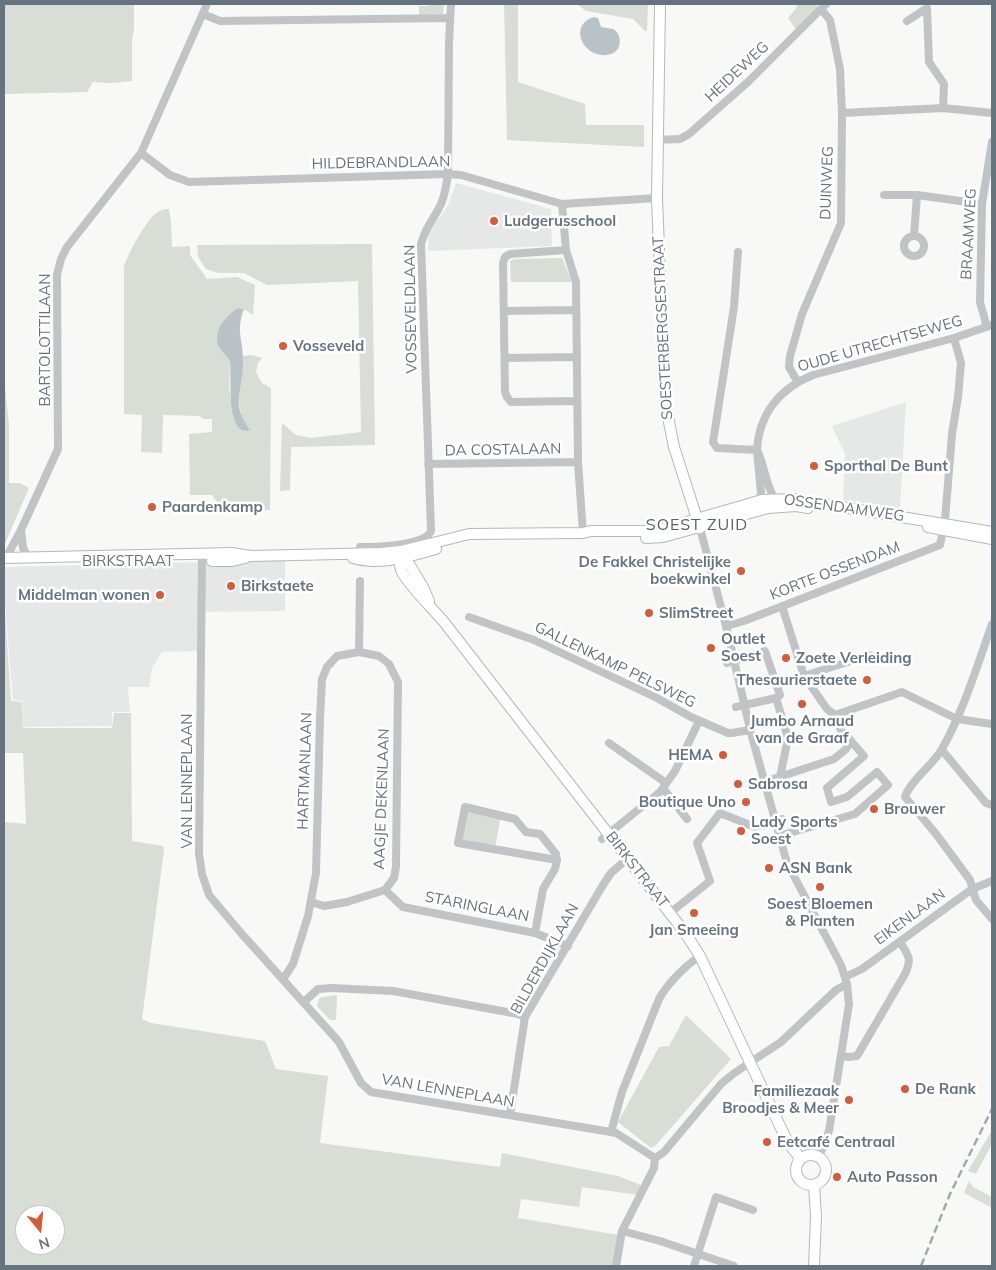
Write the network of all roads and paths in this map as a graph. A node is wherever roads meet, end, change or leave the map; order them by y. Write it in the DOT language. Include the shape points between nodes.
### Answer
graph roads {
  1 [pos="208,4"];
  2 [pos="451,4"];
  3 [pos="660,4"];
  4 [pos="824,7"];
  5 [pos="203,14"];
  6 [pos="450,18"];
  7 [pos="906,21"];
  8 [pos="943,108"];
  9 [pos="842,113"];
  10 [pos="992,113"];
  11 [pos="657,140"];
  12 [pos="992,142"];
  13 [pos="141,153"];
  14 [pos="448,174"];
  15 [pos="884,195"];
  16 [pos="917,195"];
  17 [pos="657,198"];
  18 [pos="562,204"];
  19 [pos="982,204"];
  20 [pos="914,236"];
  21 [pos="566,250"];
  22 [pos="738,252"];
  23 [pos="576,310"];
  24 [pos="504,311"];
  25 [pos="989,326"];
  26 [pos="954,338"];
  27 [pos="577,356"];
  28 [pos="505,358"];
  29 [pos="797,382"];
  30 [pos="577,402"];
  31 [pos="757,450"];
  32 [pos="578,462"];
  33 [pos="428,464"];
  34 [pos="775,499"];
  35 [pos="760,501"];
  36 [pos="698,524"];
  37 [pos="944,527"];
  38 [pos="21,530"];
  39 [pos="992,532"];
  40 [pos="583,533"];
  41 [pos="992,539"];
  42 [pos="360,547"];
  43 [pos="402,555"];
  44 [pos="28,557"];
  45 [pos="202,558"];
  46 [pos="4,560"];
  47 [pos="360,581"];
  48 [pos="782,606"];
  49 [pos="469,617"];
  50 [pos="992,624"];
  51 [pos="726,626"];
  52 [pos="359,652"];
  53 [pos="876,657"];
  54 [pos="731,662"];
  55 [pos="804,676"];
  56 [pos="776,698"];
  57 [pos="740,706"];
  58 [pos="835,715"];
  59 [pos="957,719"];
  60 [pos="699,721"];
  61 [pos="992,724"];
  62 [pos="750,730"];
  63 [pos="851,741"];
  64 [pos="609,743"];
  65 [pos="942,750"];
  66 [pos="780,777"];
  67 [pos="764,782"];
  68 [pos="665,785"];
  69 [pos="992,805"];
  70 [pos="687,819"];
  71 [pos="778,820"];
  72 [pos="605,836"];
  73 [pos="779,836"];
  74 [pos="628,858"];
  75 [pos="557,860"];
  76 [pos="992,881"];
  77 [pos="972,889"];
  78 [pos="385,890"];
  79 [pos="311,902"];
  80 [pos="670,913"];
  81 [pos="992,919"];
  82 [pos="535,933"];
  83 [pos="900,942"];
  84 [pos="568,946"];
  85 [pos="700,956"];
  86 [pos="282,979"];
  87 [pos="846,981"];
  88 [pos="304,1002"];
  89 [pos="525,1017"];
  90 [pos="841,1056"];
  91 [pos="750,1062"];
  92 [pos="510,1115"];
  93 [pos="611,1132"];
  94 [pos="819,1157"];
  95 [pos="655,1158"];
  96 [pos="801,1159"];
  97 [pos="814,1184"];
  98 [pos="754,1210"];
  99 [pos="622,1230"];
  100 [pos="698,1254"];
  101 [pos="616,1266"];
  102 [pos="694,1266"];
  103 [pos="734,1266"];
  104 [pos="814,1266"];
  1 -- 5 [label="street, BARTOLOTTILAAN"];
  2 -- 6 [label="street, VOSSEVELDLAAN"];
  3 -- 11 [label="main road, SOESTERBERGSESTRAAT"];
  4 -- 9 [label="street, DUINWEG" via="830,20 840,69"];
  4 -- 11 [label="street, HEIDEWEG" via="749,81 689,134 677,140"];
  5 -- 6 [label="street" via="220,21"];
  5 -- 13 [label="street, BARTOLOTTILAAN"];
  6 -- 14 [label="street, VOSSEVELDLAAN"];
  7 -- 8 [label="street" via="927,8 929,62 944,84"];
  8 -- 9 [label="street"];
  8 -- 10 [label="street"];
  9 -- 29 [label="street, DUINWEG" via="841,223 802,314 792,348 789,367"];
  11 -- 17 [label="main road, SOESTERBERGSESTRAAT"];
  12 -- 19 [label="street, BRAAMWEG"];
  13 -- 14 [label="street, HILDEBRANDLAAN" via="170,175 189,182"];
  13 -- 38 [label="street, BARTOLOTTILAAN" via="61,259 57,275 58,448"];
  14 -- 18 [label="street, HILDEBRANDLAAN"];
  14 -- 33 [label="street, VOSSEVELDLAAN" via="445,194 426,227 421,244"];
  15 -- 16 [label="street"];
  16 -- 19 [label="street"];
  16 -- 20 [label="street"];
  17 -- 18 [label="street, HILDEBRANDLAAN"];
  17 -- 36 [label="main road, SOESTERBERGSESTRAAT" via="665,402 672,440"];
  18 -- 21 [label="street"];
  19 -- 25 [label="street, BRAAMWEG" via="980,302"];
  21 -- 23 [label="street" via="576,282"];
  21 -- 24 [label="street" via="505,257"];
  22 -- 31 [label="street" via="734,307 713,442 717,448"];
  23 -- 24 [label="street"];
  23 -- 27 [label="street"];
  24 -- 28 [label="street"];
  25 -- 26 [label="street, OUDE UTRECHTSEWEG"];
  26 -- 29 [label="street, OUDE UTRECHTSEWEG"];
  26 -- 37 [label="street" via="962,363"];
  27 -- 28 [label="street"];
  27 -- 30 [label="street"];
  28 -- 30 [label="street" via="505,392 510,402"];
  29 -- 31 [label="street, OUDE UTRECHTSEWEG" via="784,391 766,416 758,435"];
  30 -- 32 [label="street"];
  31 -- 34 [label="street"];
  31 -- 35 [label="street, OUDE UTRECHTSEWEG"];
  32 -- 33 [label="street, DA COSTALAAN"];
  32 -- 40 [label="street"];
  33 -- 42 [label="street, VOSSEVELDLAAN" via="431,530 426,536 400,544"];
  34 -- 35 [label="main road, OSSENDAMWEG"];
  34 -- 37 [label="main road, OSSENDAMWEG" via="793,499"];
  35 -- 36 [label="main road, OSSENDAMWEG"];
  36 -- 37 [label="main road, OSSENDAMWEG" via="768,508 796,506"];
  36 -- 40 [label="main road" via="646,532"];
  36 -- 51 [label="street, SOESTERBERGSESTRAAT"];
  37 -- 39 [label="main road, OSSENDAMWEG"];
  37 -- 41 [label="main road, OSSENDAMWEG"];
  37 -- 48 [label="street, KORTE OSSENDAM" via="940,545"];
  38 -- 44 [label="street" via="23,548"];
  38 -- 46 [label="street, BARTOLOTTILAAN"];
  40 -- 43 [label="main road" via="488,534"];
  43 -- 45 [label="main road, BIRKSTRAAT" via="383,561 342,555 251,556 232,553"];
  43 -- 72 [label="main road, BIRKSTRAAT" via="431,606"];
  44 -- 45 [label="main road, BIRKSTRAAT"];
  44 -- 46 [label="main road, BIRKSTRAAT"];
  45 -- 46 [label="main road, BIRKSTRAAT"];
  45 -- 86 [label="street, VAN LENNEPLAAN" via="202,874 210,895"];
  47 -- 52 [label="street"];
  48 -- 51 [label="street, KORTE OSSENDAM"];
  48 -- 55 [label="street"];
  49 -- 60 [label="street, GALLENKAMP PELSWEG" via="534,640"];
  50 -- 59 [label="street"];
  51 -- 54 [label="street, SOESTERBERGSESTRAAT"];
  52 -- 78 [label="street, AAGJE DEKENLAAN" via="379,656 389,664 398,682 396,867 394,878"];
  52 -- 79 [label="street, HARTMANLAAN" via="336,656 322,679 316,873"];
  53 -- 55 [label="street" via="869,655"];
  54 -- 56 [label="street" via="765,651 780,695"];
  54 -- 57 [label="street, SOESTERBERGSESTRAAT"];
  55 -- 58 [label="street" via="827,709"];
  56 -- 57 [label="street"];
  56 -- 66 [label="street" via="788,738"];
  57 -- 62 [label="street, SOESTERBERGSESTRAAT"];
  58 -- 59 [label="street" via="902,692"];
  58 -- 63 [label="street" via="841,730"];
  59 -- 61 [label="street"];
  59 -- 65 [label="street"];
  60 -- 62 [label="street, GALLENKAMP PELSWEG" via="730,733"];
  60 -- 68 [label="street"];
  62 -- 67 [label="street, SOESTERBERGSESTRAAT"];
  63 -- 66 [label="street" via="834,759"];
  63 -- 73 [label="street" via="864,756 827,788 831,802 847,797 877,772 888,785 855,814"];
  64 -- 68 [label="street"];
  65 -- 69 [label="street" via="986,803"];
  65 -- 77 [label="street" via="907,790 905,797 970,880"];
  66 -- 67 [label="street"];
  67 -- 71 [label="street, SOESTERBERGSESTRAAT"];
  68 -- 70 [label="street"];
  68 -- 72 [label="street"];
  71 -- 73 [label="street, SOESTERBERGSESTRAAT"];
  71 -- 80 [label="street" via="755,827 720,813 697,843 710,881"];
  72 -- 74 [label="main road, BIRKSTRAAT"];
  73 -- 87 [label="street, SOESTERBERGSESTRAAT" via="787,863 834,950"];
  74 -- 80 [label="main road, BIRKSTRAAT"];
  74 -- 84 [label="street, BILDERDIJKLAAN" via="611,873"];
  75 -- 75 [label="street" via="540,834 526,832 516,819 465,807 458,843"];
  75 -- 82 [label="street" via="543,889"];
  76 -- 77 [label="street, EIKENLAAN"];
  77 -- 81 [label="street" via="976,900"];
  77 -- 83 [label="street, EIKENLAAN"];
  78 -- 79 [label="street, AAGJE DEKENLAAN" via="324,906"];
  78 -- 82 [label="street, STARINGLAAN" via="403,907"];
  79 -- 86 [label="street, HARTMANLAAN" via="293,964"];
  80 -- 85 [label="main road, BIRKSTRAAT"];
  82 -- 84 [label="street, STARINGLAAN"];
  83 -- 87 [label="street, EIKENLAAN"];
  83 -- 90 [label="street" via="910,964 857,1056"];
  84 -- 89 [label="street, BILDERDIJKLAAN"];
  85 -- 91 [label="main road, BIRKSTRAAT"];
  85 -- 93 [label="street" via="659,999 622,1092"];
  86 -- 88 [label="street, VAN LENNEPLAAN"];
  87 -- 90 [label="street, SOESTERBERGSESTRAAT" via="849,1004"];
  87 -- 91 [label="street, EIKENLAAN" via="781,1042"];
  88 -- 89 [label="street" via="318,989 393,991"];
  88 -- 92 [label="street, VAN LENNEPLAAN" via="339,1042 361,1083 371,1092"];
  89 -- 92 [label="street, BILDERDIJKLAAN"];
  90 -- 94 [label="street, SOESTERBERGSESTRAAT" via="829,1131"];
  91 -- 95 [label="street, EIKENLAAN" via="721,1084 664,1152"];
  91 -- 96 [label="main road, BIRKSTRAAT" via="788,1143"];
  92 -- 93 [label="street, VAN LENNEPLAAN"];
  93 -- 95 [label="street, VAN LENNEPLAAN"];
  94 -- 96 [label="main road" via="811,1155"];
  94 -- 97 [label="main road" via="826,1170 822,1180"];
  95 -- 99 [label="street" via="654,1168"];
  96 -- 97 [label="main road" via="796,1169 798,1178 805,1184"];
  97 -- 104 [label="main road"];
  98 -- 100 [label="street" via="716,1197"];
  99 -- 100 [label="street"];
  99 -- 101 [label="street"];
  100 -- 102 [label="street"];
  100 -- 103 [label="street"];
}
